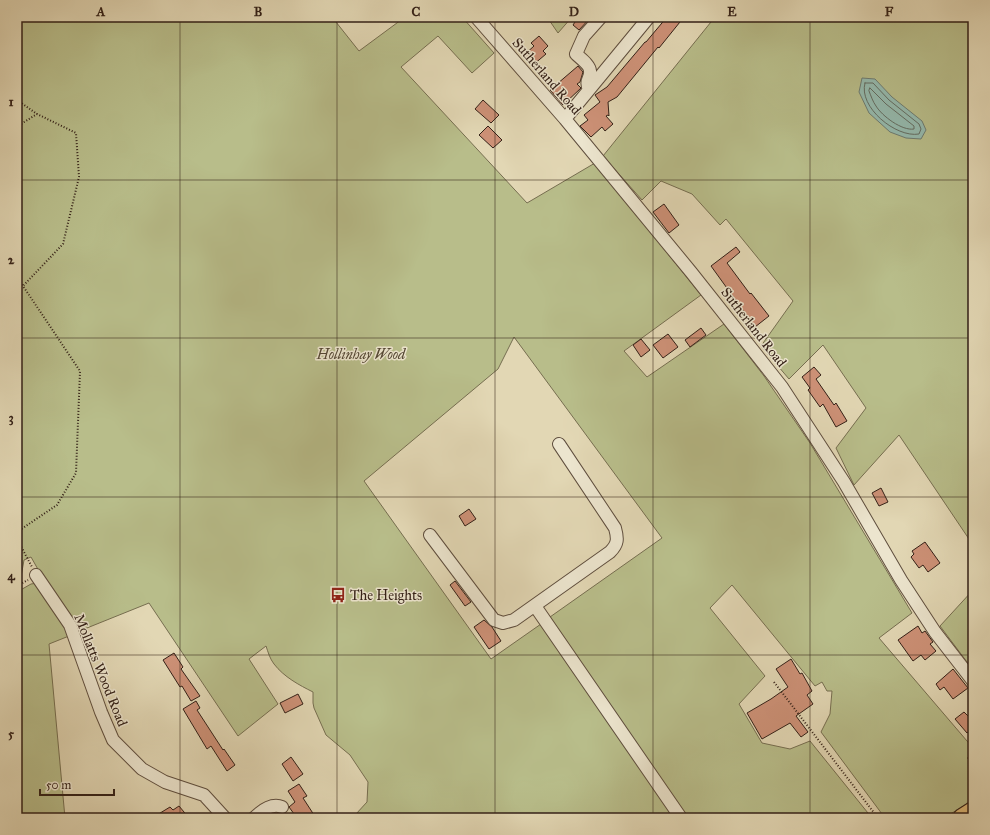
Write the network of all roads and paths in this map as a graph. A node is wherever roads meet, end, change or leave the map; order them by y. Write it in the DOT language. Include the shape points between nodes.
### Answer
graph roads {
  1 [pos="476,17"];
  2 [pos="601,17"];
  3 [pos="648,17"];
  4 [pos="589,89"];
  5 [pos="17,100"];
  6 [pos="37,114"];
  7 [pos="565,119"];
  8 [pos="17,135"];
  9 [pos="17,281"];
  10 [pos="24,286"];
  11 [pos="559,444"];
  12 [pos="17,532"];
  13 [pos="430,535"];
  14 [pos="17,539"];
  15 [pos="36,575"];
  16 [pos="536,606"];
  17 [pos="973,681"];
  18 [pos="774,682"];
  19 [pos="282,807"];
  20 [pos="973,812"];
  21 [pos="225,818"];
  22 [pos="254,818"];
  23 [pos="681,818"];
  24 [pos="878,818"];
  25 [pos="962,818"];
  1 -- 7 [label="street, Sutherland Road"];
  2 -- 4 [label="street" via="584,36 576,54 590,71 587,83"];
  3 -- 4 [label="street"];
  4 -- 7 [label="street"];
  5 -- 6 [label="path"];
  6 -- 8 [label="path" via="21,124"];
  6 -- 10 [label="path" via="76,133 79,177 63,244"];
  7 -- 17 [label="street, Sutherland Road" via="782,387 844,482 901,580 935,632"];
  9 -- 10 [label="path"];
  10 -- 12 [label="path" via="80,371 76,473 57,505"];
  11 -- 16 [label="street" via="615,528 618,537 616,546 610,552"];
  13 -- 16 [label="street" via="494,620 503,623 514,620"];
  14 -- 15 [label="path"];
  15 -- 21 [label="street, Mollatts Wood Road" via="70,625 113,740 142,769 165,782 204,795"];
  16 -- 23 [label="street"];
  18 -- 24 [label="path"];
  19 -- 22 [label="street" via="270,807"];
  20 -- 25 [label="highway"];
}
